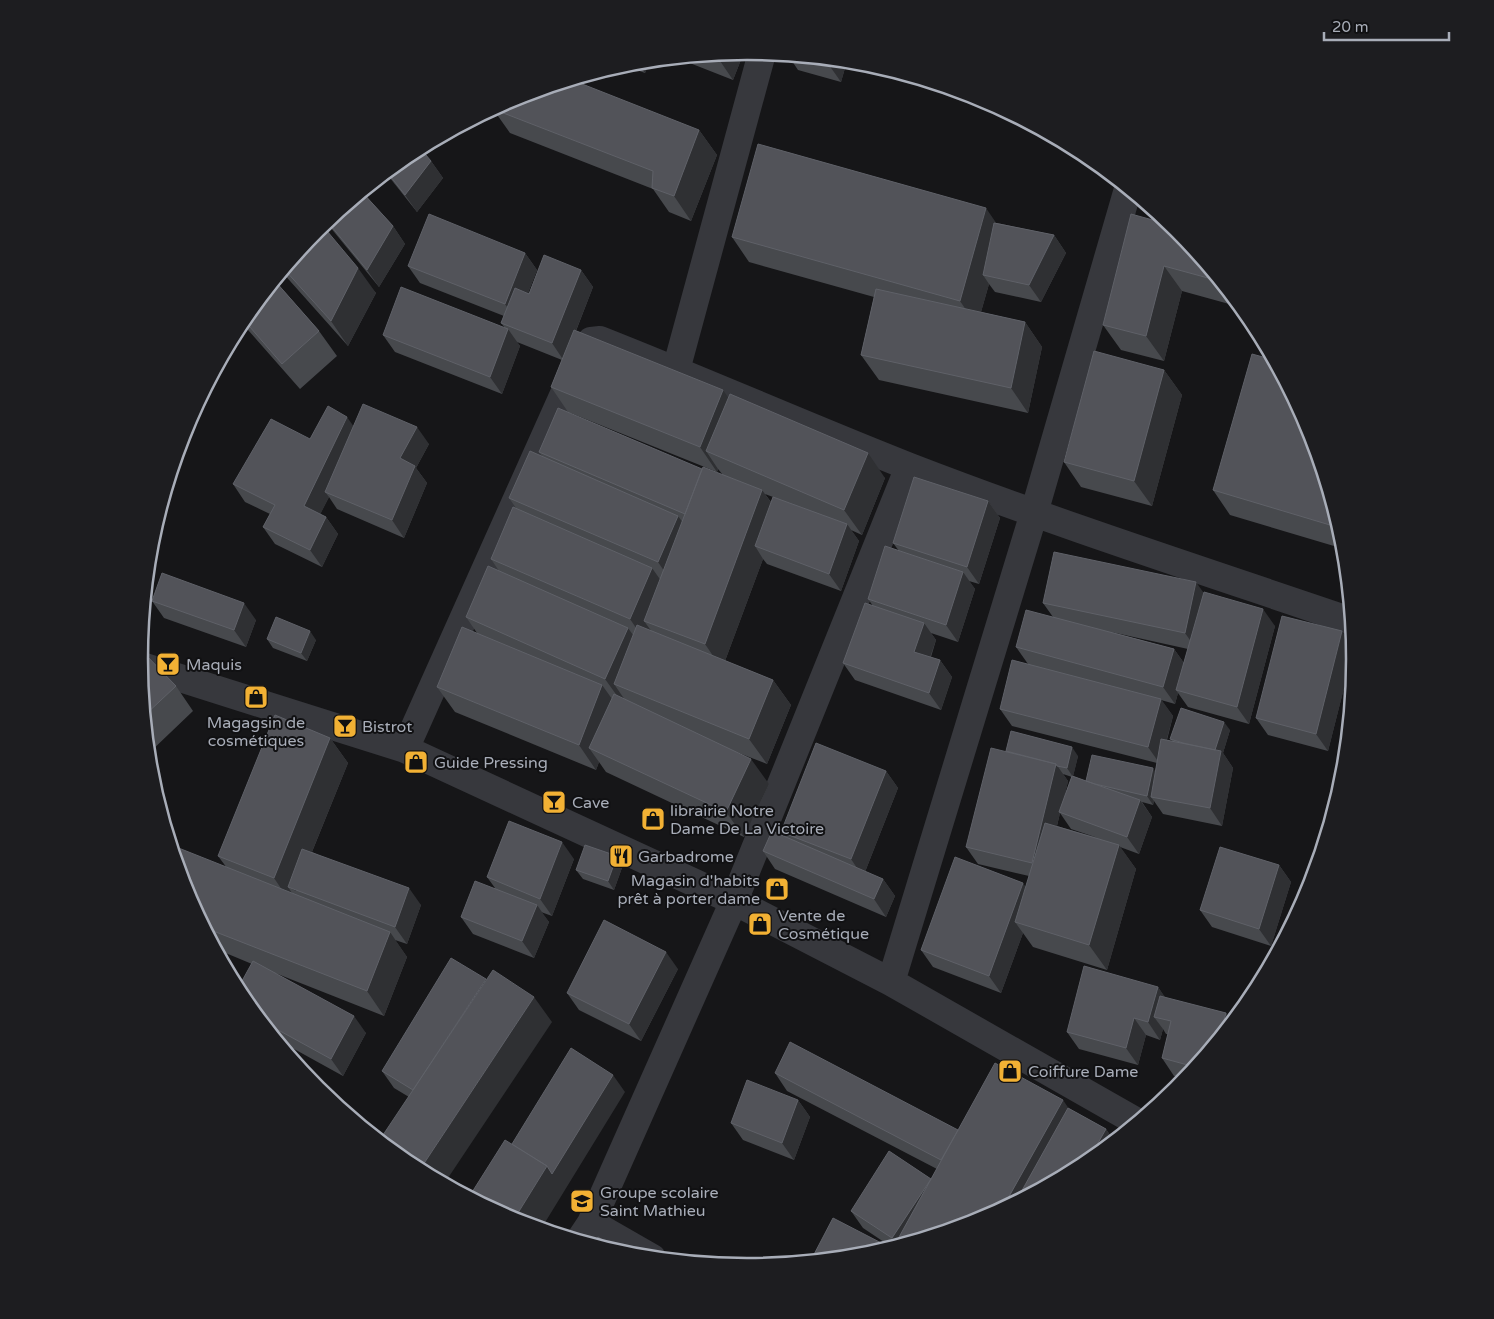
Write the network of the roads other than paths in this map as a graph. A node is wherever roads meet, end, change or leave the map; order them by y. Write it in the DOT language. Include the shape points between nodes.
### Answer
graph roads {
  1 [pos="760,60"];
  2 [pos="1126,196"];
  3 [pos="676,370"];
  4 [pos="909,466"];
  5 [pos="1034,513"];
  6 [pos="1345,618"];
  7 [pos="148,668"];
  8 [pos="405,749"];
  9 [pos="734,901"];
  10 [pos="891,982"];
  11 [pos="1131,1119"];
  12 [pos="585,1232"];
  13 [pos="616,1244"];
  1 -- 3 [label="street"];
  2 -- 5 [label="street"];
  3 -- 4 [label="street"];
  3 -- 8 [label="street" via="600,340 591,341 584,349"];
  4 -- 5 [label="street"];
  4 -- 9 [label="street"];
  5 -- 6 [label="street"];
  5 -- 10 [label="street"];
  7 -- 8 [label="street"];
  8 -- 9 [label="street"];
  9 -- 10 [label="street"];
  9 -- 12 [label="street"];
  10 -- 11 [label="street"];
  12 -- 13 [label="street"];
}
